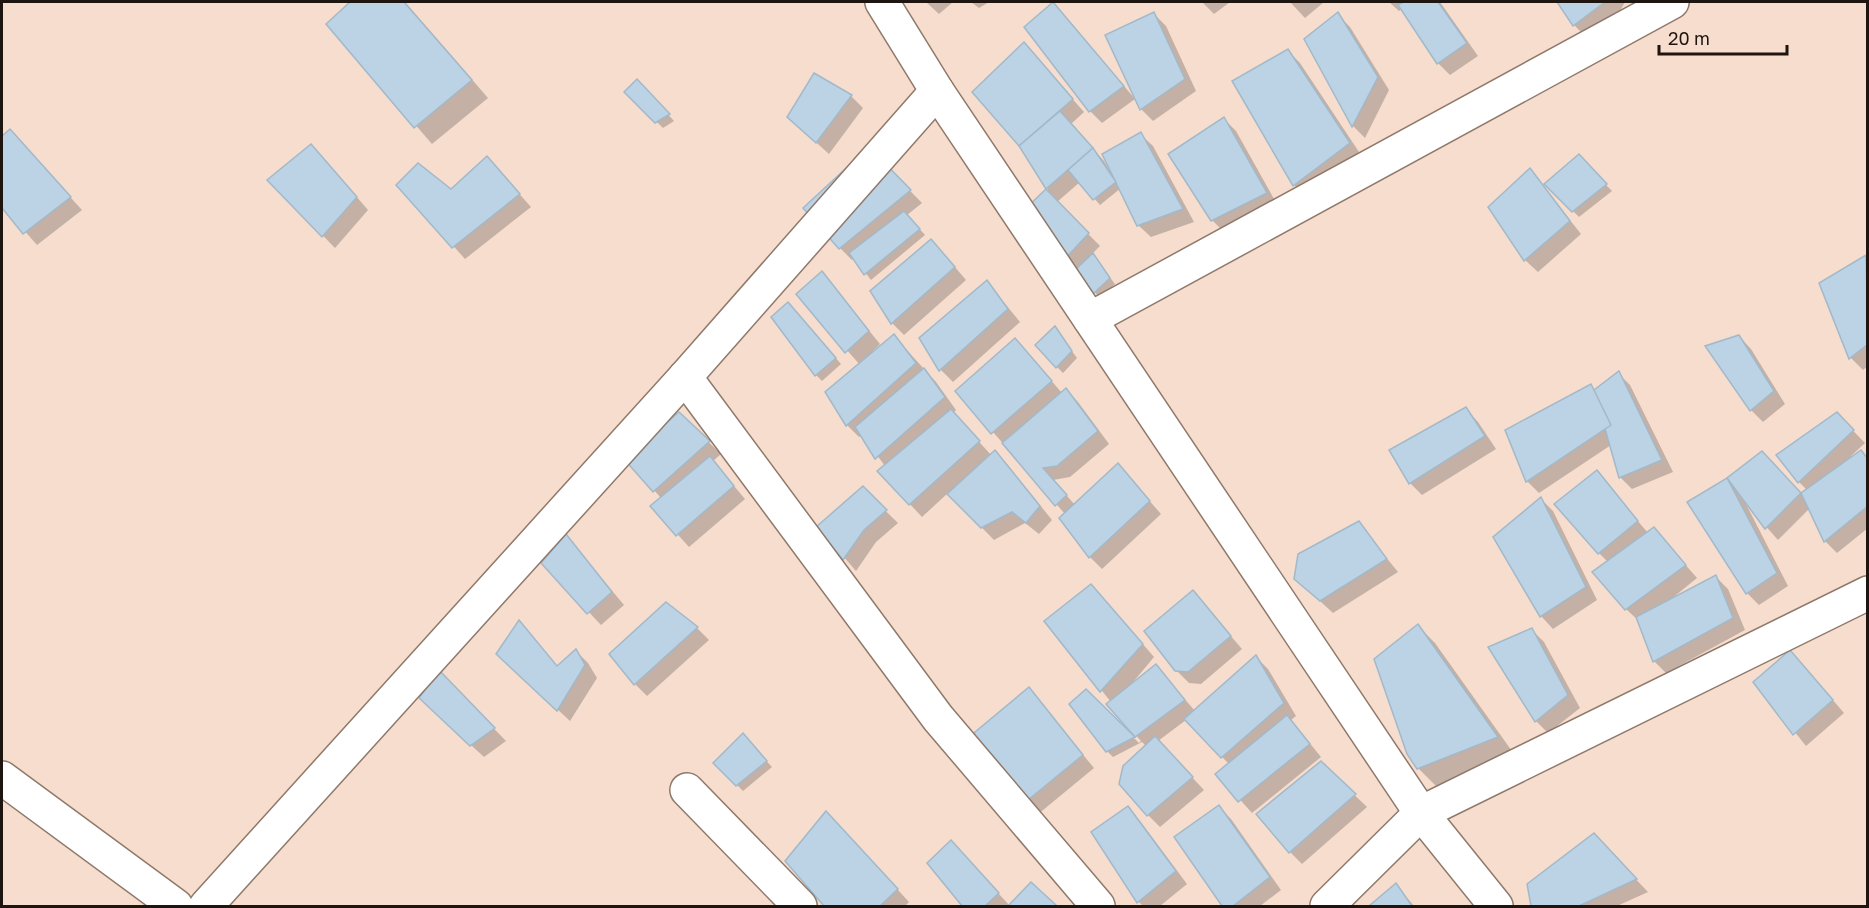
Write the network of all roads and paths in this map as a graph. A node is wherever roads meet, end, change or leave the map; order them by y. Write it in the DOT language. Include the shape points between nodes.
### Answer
graph roads {
  1 [pos="882,2"];
  2 [pos="1672,2"];
  3 [pos="937,91"];
  4 [pos="1090,319"];
  5 [pos="685,377"];
  6 [pos="1868,593"];
  7 [pos="2,778"];
  8 [pos="687,790"];
  9 [pos="1421,813"];
  10 [pos="176,906"];
  11 [pos="206,906"];
  12 [pos="800,906"];
  13 [pos="1098,906"];
  14 [pos="1327,906"];
  15 [pos="1496,906"];
  1 -- 3 [label="street"];
  2 -- 4 [label="street"];
  3 -- 4 [label="street"];
  3 -- 5 [label="street"];
  4 -- 9 [label="street"];
  5 -- 11 [label="street"];
  5 -- 13 [label="street" via="938,718"];
  6 -- 9 [label="street"];
  7 -- 10 [label="street"];
  8 -- 12 [label="street"];
  9 -- 14 [label="street"];
  9 -- 15 [label="street"];
}
